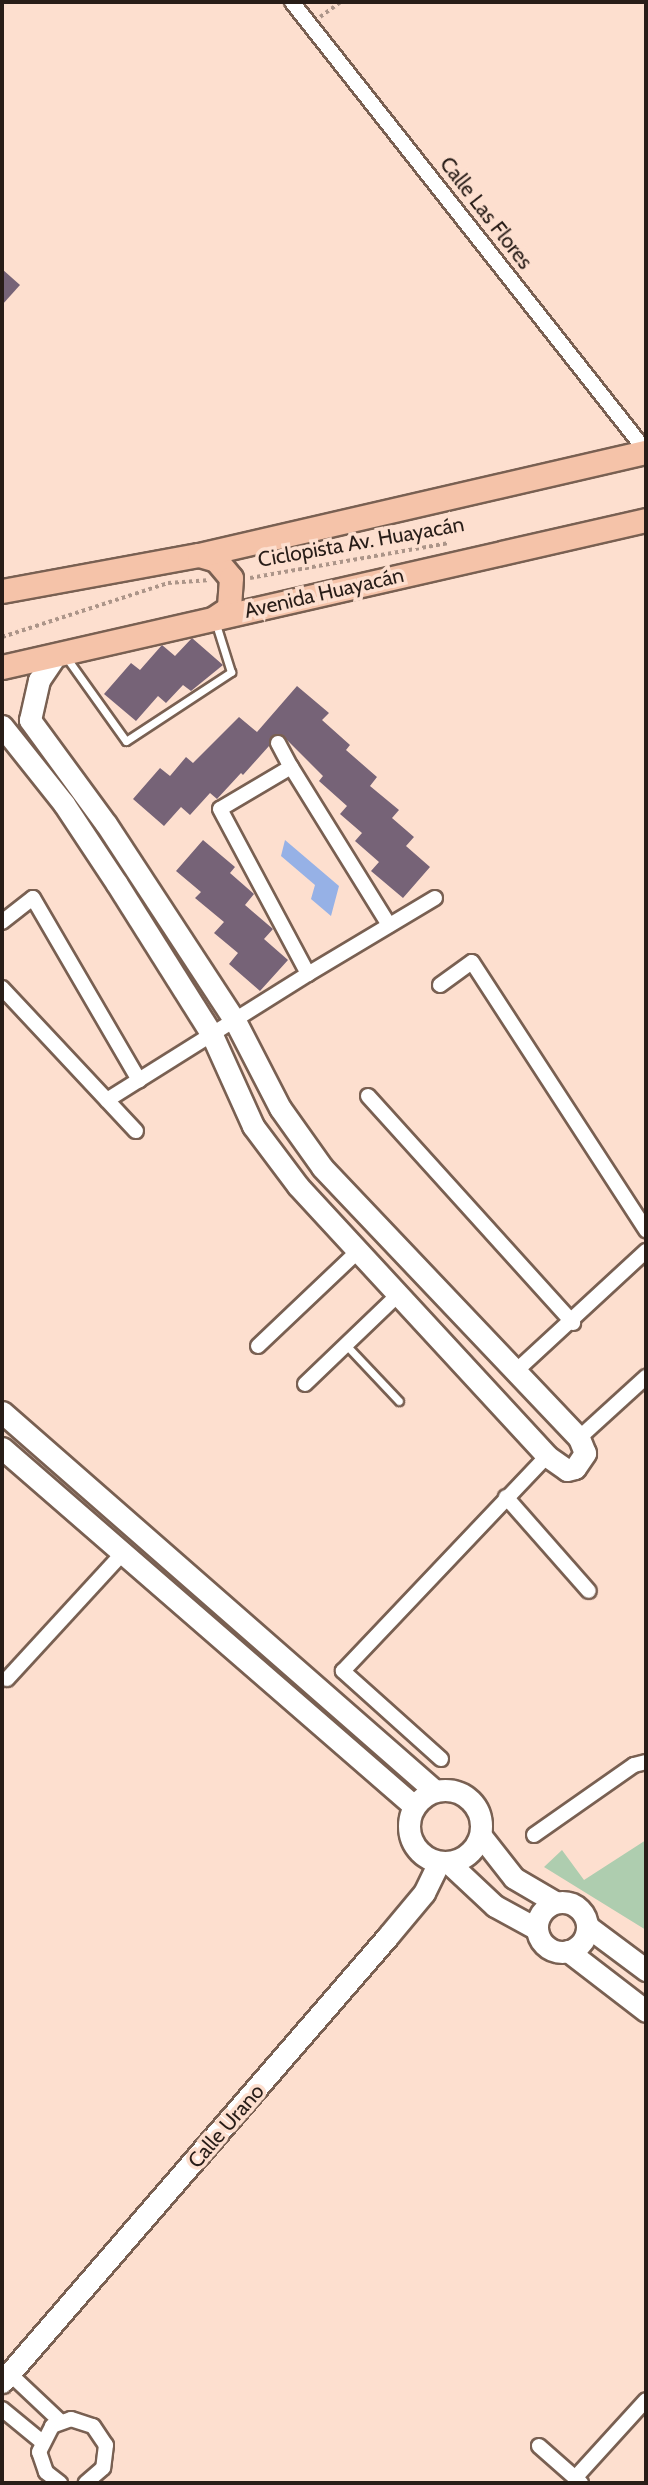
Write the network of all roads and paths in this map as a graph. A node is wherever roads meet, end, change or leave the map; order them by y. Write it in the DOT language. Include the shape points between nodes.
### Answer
graph roads {
  1 [pos="292,2"];
  2 [pos="341,2"];
  3 [pos="310,24"];
  4 [pos="646,451"];
  5 [pos="646,520"];
  6 [pos="463,540"];
  7 [pos="199,555"];
  8 [pos="231,578"];
  9 [pos="2,591"];
  10 [pos="215,618"];
  11 [pos="2,637"];
  12 [pos="59,656"];
  13 [pos="2,667"];
  14 [pos="30,720"];
  15 [pos="4,733"];
  16 [pos="278,744"];
  17 [pos="291,767"];
  18 [pos="106,824"];
  19 [pos="86,837"];
  20 [pos="435,898"];
  21 [pos="2,922"];
  22 [pos="389,925"];
  23 [pos="308,974"];
  24 [pos="440,985"];
  25 [pos="2,988"];
  26 [pos="235,1021"];
  27 [pos="212,1035"];
  28 [pos="139,1080"];
  29 [pos="369,1096"];
  30 [pos="107,1100"];
  31 [pos="136,1131"];
  32 [pos="384,1228"];
  33 [pos="646,1230"];
  34 [pos="359,1251"];
  35 [pos="406,1251"];
  36 [pos="646,1251"];
  37 [pos="381,1275"];
  38 [pos="399,1294"];
  39 [pos="573,1323"];
  40 [pos="346,1345"];
  41 [pos="258,1346"];
  42 [pos="517,1370"];
  43 [pos="646,1377"];
  44 [pos="305,1384"];
  45 [pos="399,1401"];
  46 [pos="2,1412"];
  47 [pos="579,1438"];
  48 [pos="3,1451"];
  49 [pos="547,1456"];
  50 [pos="506,1497"];
  51 [pos="123,1553"];
  52 [pos="589,1591"];
  53 [pos="7,1679"];
  54 [pos="441,1759"];
  55 [pos="646,1762"];
  56 [pos="435,1791"];
  57 [pos="414,1806"];
  58 [pos="534,1835"];
  59 [pos="481,1836"];
  60 [pos="444,1862"];
  61 [pos="555,1902"];
  62 [pos="587,1926"];
  63 [pos="537,1929"];
  64 [pos="569,1951"];
  65 [pos="646,1970"];
  66 [pos="646,2011"];
  67 [pos="6,2377"];
  68 [pos="646,2400"];
  69 [pos="2,2409"];
  70 [pos="60,2421"];
  71 [pos="41,2441"];
  72 [pos="539,2446"];
  73 [pos="41,2478"];
  74 [pos="578,2480"];
  75 [pos="60,2483"];
  76 [pos="86,2483"];
  1 -- 3 [label="street, Calle Las Flores"];
  2 -- 3 [label="path"];
  3 -- 4 [label="street, Calle Las Flores"];
  4 -- 7 [label="main road"];
  5 -- 10 [label="main road, Avenida Huayacán"];
  6 -- 8 [label="path, Ciclopista Av. Huayacán" via="267,577"];
  7 -- 8 [label="main road" via="216,560"];
  7 -- 9 [label="main road"];
  8 -- 10 [label="main road" via="229,608"];
  8 -- 11 [label="path, Ciclopista Av. Huayacán" via="168,583"];
  10 -- 12 [label="main road, Avenida Huayacán"];
  10 -- 12 [label="lane" via="232,672 126,741"];
  12 -- 13 [label="main road, Avenida Huayacán"];
  12 -- 14 [label="street" via="39,680"];
  14 -- 15 [label="street"];
  14 -- 18 [label="street"];
  15 -- 19 [label="street"];
  16 -- 17 [label="street"];
  17 -- 22 [label="street"];
  17 -- 23 [label="street" via="220,809"];
  18 -- 19 [label="street"];
  18 -- 26 [label="street"];
  19 -- 27 [label="street"];
  20 -- 22 [label="street"];
  21 -- 28 [label="street" via="33,898"];
  22 -- 23 [label="street"];
  23 -- 26 [label="street"];
  24 -- 33 [label="street" via="472,962"];
  25 -- 30 [label="street"];
  26 -- 27 [label="street"];
  26 -- 32 [label="street" via="280,1108 322,1167"];
  27 -- 28 [label="street"];
  27 -- 34 [label="street" via="253,1126 298,1186"];
  28 -- 30 [label="street"];
  29 -- 39 [label="street"];
  30 -- 31 [label="street"];
  32 -- 34 [label="street"];
  32 -- 35 [label="street"];
  34 -- 37 [label="street"];
  34 -- 41 [label="street"];
  35 -- 37 [label="street"];
  35 -- 42 [label="street"];
  36 -- 39 [label="street"];
  37 -- 38 [label="street"];
  38 -- 40 [label="street"];
  38 -- 49 [label="street"];
  39 -- 42 [label="street"];
  40 -- 44 [label="street"];
  40 -- 45 [label="lane"];
  42 -- 47 [label="street"];
  43 -- 47 [label="street"];
  46 -- 56 [label="street"];
  47 -- 49 [label="street" via="585,1453 575,1468 567,1470"];
  48 -- 51 [label="street"];
  49 -- 50 [label="street"];
  50 -- 52 [label="street"];
  50 -- 54 [label="street" via="343,1671"];
  51 -- 53 [label="street"];
  51 -- 57 [label="street"];
  55 -- 58 [label="street" via="634,1765"];
  56 -- 57 [label="street"];
  56 -- 59 [label="street" via="454,1791 471,1800 480,1815"];
  57 -- 60 [label="street" via="412,1841 427,1858"];
  59 -- 60 [label="street" via="469,1854"];
  59 -- 61 [label="street" via="514,1878"];
  60 -- 63 [label="street" via="495,1906"];
  60 -- 67 [label="street, Calle Urano" via="388,1936"];
  61 -- 62 [label="street" via="577,1906"];
  61 -- 63 [label="street" via="541,1913"];
  62 -- 64 [label="street" via="582,1942"];
  62 -- 65 [label="street"];
  63 -- 64 [label="street" via="548,1948"];
  64 -- 66 [label="street"];
  67 -- 70 [label="street"];
  68 -- 74 [label="street"];
  69 -- 71 [label="street"];
  70 -- 71 [label="street"];
  70 -- 76 [label="street" via="83,2421 101,2434 106,2457 96,2477"];
  71 -- 73 [label="street"];
  72 -- 74 [label="street"];
  73 -- 75 [label="street"];
}
